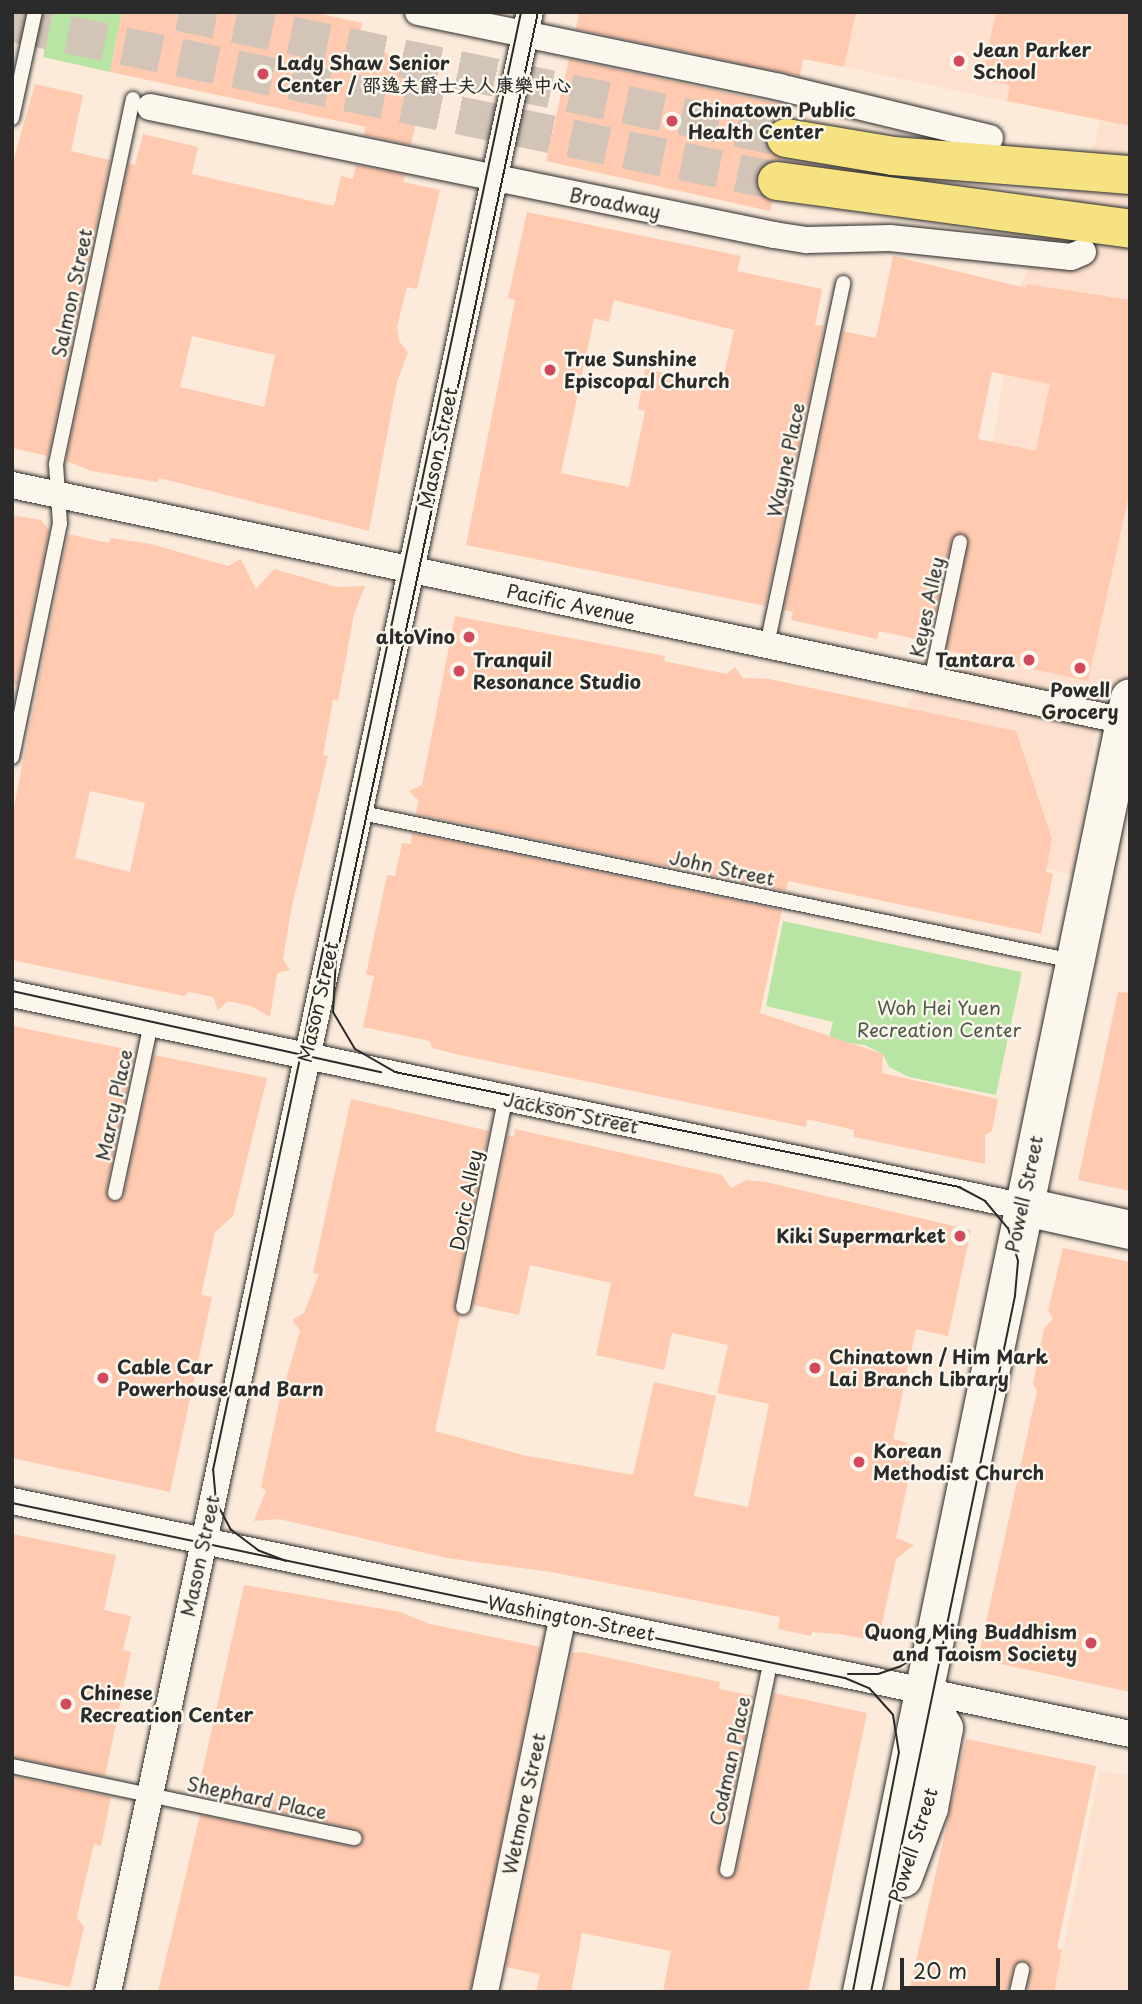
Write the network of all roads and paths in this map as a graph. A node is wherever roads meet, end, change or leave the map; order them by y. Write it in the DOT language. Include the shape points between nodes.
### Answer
graph roads {
  1 [pos="35,12"];
  2 [pos="418,12"];
  3 [pos="527,23"];
  4 [pos="141,103"];
  5 [pos="12,118"];
  6 [pos="786,138"];
  7 [pos="990,138"];
  8 [pos="1024,166"];
  9 [pos="1130,175"];
  10 [pos="494,179"];
  11 [pos="777,181"];
  12 [pos="1103,235"];
  13 [pos="844,283"];
  14 [pos="12,485"];
  15 [pos="60,496"];
  16 [pos="960,542"];
  17 [pos="412,570"];
  18 [pos="767,645"];
  19 [pos="931,680"];
  20 [pos="1128,714"];
  21 [pos="12,757"];
  22 [pos="362,813"];
  23 [pos="1074,962"];
  24 [pos="12,994"];
  25 [pos="151,1024"];
  26 [pos="305,1057"];
  27 [pos="505,1100"];
  28 [pos="116,1193"];
  29 [pos="1021,1206"];
  30 [pos="1130,1230"];
  31 [pos="463,1307"];
  32 [pos="12,1502"];
  33 [pos="204,1542"];
  34 [pos="563,1617"];
  35 [pos="771,1659"];
  36 [pos="921,1690"];
  37 [pos="1130,1734"];
  38 [pos="12,1766"];
  39 [pos="150,1795"];
  40 [pos="355,1838"];
  41 [pos="727,1870"];
  42 [pos="1022,1970"];
  43 [pos="865,1976"];
  44 [pos="108,1992"];
  45 [pos="485,1992"];
  46 [pos="1017,1992"];
  1 -- 5 [label="lane"];
  2 -- 3 [label="street"];
  3 -- 7 [label="street"];
  3 -- 10 [label="street, Mason Street"];
  4 -- 10 [label="street, Broadway"];
  4 -- 15 [label="lane, Salmon Street" via="56,464"];
  6 -- 8 [label="main road" via="893,156"];
  7 -- 8 [label="main road"];
  8 -- 9 [label="main road"];
  10 -- 12 [label="street, Broadway" via="807,240 890,238 1072,257"];
  10 -- 17 [label="street, Mason Street"];
  11 -- 12 [label="main road, Broadway"];
  13 -- 18 [label="lane, Wayne Place"];
  14 -- 15 [label="street, Pacific Avenue"];
  15 -- 17 [label="street, Pacific Avenue"];
  15 -- 21 [label="lane, Salmon Street" via="60,524"];
  16 -- 19 [label="lane, Keyes Alley"];
  17 -- 18 [label="street, Pacific Avenue"];
  17 -- 22 [label="street, Mason Street"];
  18 -- 19 [label="street, Pacific Avenue"];
  19 -- 20 [label="street, Pacific Avenue"];
  20 -- 23 [label="street, Powell Street"];
  22 -- 23 [label="lane, John Street"];
  22 -- 26 [label="street, Mason Street"];
  23 -- 29 [label="street, Powell Street"];
  24 -- 25 [label="street, Jackson Street"];
  25 -- 26 [label="street, Jackson Street"];
  25 -- 28 [label="lane, Marcy Place"];
  26 -- 27 [label="street, Jackson Street"];
  26 -- 33 [label="street, Mason Street"];
  27 -- 29 [label="street, Jackson Street"];
  27 -- 31 [label="lane, Doric Alley"];
  29 -- 30 [label="street, Jackson Street"];
  29 -- 36 [label="street, Powell Street"];
  32 -- 33 [label="street, Washington Street"];
  33 -- 34 [label="street, Washington Street"];
  33 -- 39 [label="street, Mason Street"];
  34 -- 35 [label="street, Washington Street"];
  34 -- 45 [label="street, Wetmore Street"];
  35 -- 36 [label="street, Washington Street"];
  35 -- 41 [label="lane, Codman Place"];
  36 -- 37 [label="street, Washington Street"];
  36 -- 43 [label="street, Powell Street"];
  38 -- 39 [label="lane, Shephard Place"];
  39 -- 40 [label="lane, Shephard Place"];
  39 -- 44 [label="street, Mason Street"];
  42 -- 46 [label="lane"];
}
